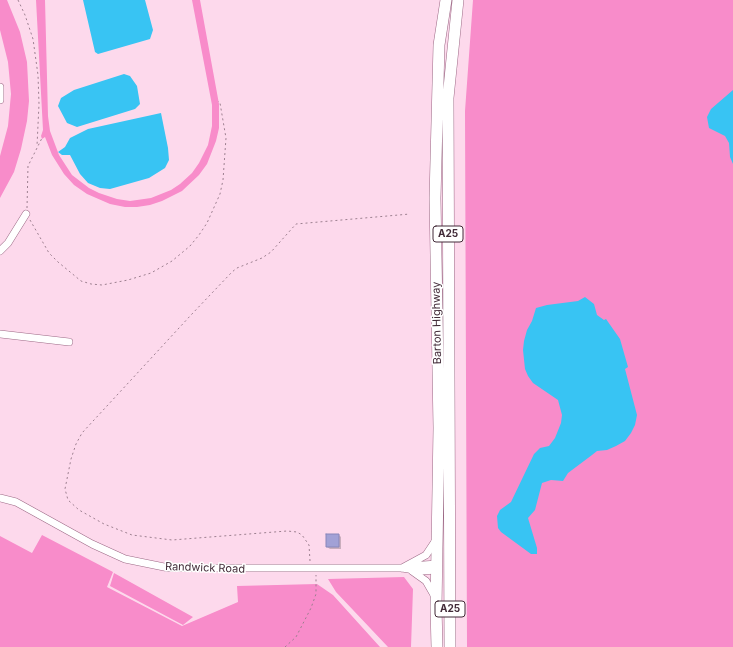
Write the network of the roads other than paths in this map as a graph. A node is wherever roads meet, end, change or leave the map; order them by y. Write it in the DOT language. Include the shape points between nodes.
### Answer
graph roads {
  1 [pos="446,0"];
  2 [pos="458,0"];
  3 [pos="0,87"];
  4 [pos="0,100"];
  5 [pos="26,214"];
  6 [pos="0,251"];
  7 [pos="0,334"];
  8 [pos="69,342"];
  9 [pos="0,498"];
  10 [pos="438,536"];
  11 [pos="437,567"];
  12 [pos="449,567"];
  13 [pos="402,568"];
  14 [pos="436,607"];
  15 [pos="437,647"];
  16 [pos="450,647"];
  1 -- 10 [label="highway, Barton Highway / A25" via="439,45 435,198"];
  2 -- 12 [label="highway, Barton Highway / A25" via="448,98"];
  3 -- 4 [label="street"];
  5 -- 6 [label="street"];
  7 -- 8 [label="street"];
  9 -- 13 [label="street, Randwick Road" via="16,502 92,544 126,559 169,568"];
  10 -- 11 [label="highway, Barton Highway / A25"];
  10 -- 13 [label="street" via="426,555"];
  11 -- 12 [label="highway, Randwick Road"];
  11 -- 13 [label="street, Randwick Road" via="419,565"];
  11 -- 14 [label="highway, Barton Highway / A25"];
  12 -- 16 [label="highway, Barton Highway / A25"];
  13 -- 14 [label="street" via="414,572 426,581 433,593"];
  14 -- 15 [label="highway, Barton Highway / A25"];
}
